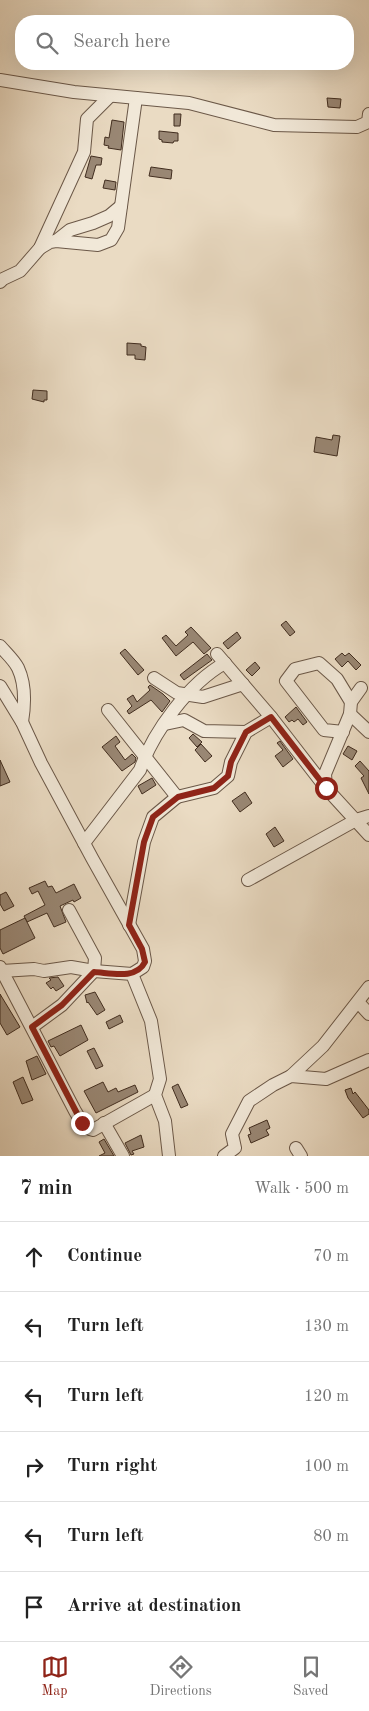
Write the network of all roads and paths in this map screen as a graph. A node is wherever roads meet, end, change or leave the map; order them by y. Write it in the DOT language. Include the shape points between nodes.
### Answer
graph roads {
  1 [pos="0,80"];
  2 [pos="110,96"];
  3 [pos="136,98"];
  4 [pos="369,114"];
  5 [pos="121,206"];
  6 [pos="56,241"];
  7 [pos="40,248"];
  8 [pos="0,282"];
  9 [pos="0,646"];
  10 [pos="154,678"];
  11 [pos="243,684"];
  12 [pos="0,686"];
  13 [pos="361,688"];
  14 [pos="186,695"];
  15 [pos="351,708"];
  16 [pos="108,710"];
  17 [pos="271,717"];
  18 [pos="22,722"];
  19 [pos="165,724"];
  20 [pos="246,732"];
  21 [pos="343,732"];
  22 [pos="369,732"];
  23 [pos="144,757"];
  24 [pos="326,788"];
  25 [pos="178,797"];
  26 [pos="369,816"];
  27 [pos="356,820"];
  28 [pos="369,835"];
  29 [pos="84,844"];
  30 [pos="248,880"];
  31 [pos="69,910"];
  32 [pos="129,925"];
  33 [pos="1,969"];
  34 [pos="94,972"];
  35 [pos="132,974"];
  36 [pos="369,987"];
  37 [pos="358,1002"];
  38 [pos="369,1014"];
  39 [pos="32,1027"];
  40 [pos="369,1060"];
  41 [pos="291,1076"];
  42 [pos="155,1095"];
  43 [pos="104,1123"];
  44 [pos="123,1156"];
  45 [pos="169,1156"];
  46 [pos="224,1156"];
  1 -- 2 [label="street"];
  2 -- 3 [label="street"];
  2 -- 7 [label="street" via="88,119 84,152"];
  3 -- 4 [label="street" via="189,103 274,125 357,127 368,122"];
  3 -- 5 [label="street"];
  5 -- 6 [label="street" via="108,216 70,230"];
  5 -- 6 [label="street" via="118,228 111,240 98,245"];
  6 -- 7 [label="street"];
  7 -- 8 [label="street" via="20,271"];
  9 -- 18 [label="street" via="18,667 25,691"];
  10 -- 14 [label="street" via="177,694"];
  11 -- 14 [label="street" via="202,697"];
  11 -- 14 [label="street" via="217,654 211,671"];
  11 -- 17 [label="street"];
  12 -- 18 [label="street"];
  13 -- 15 [label="street"];
  14 -- 19 [label="street"];
  15 -- 21 [label="street"];
  15 -- 21 [label="street" via="336,679 319,663 295,670 286,681 324,730"];
  15 -- 22 [label="street"];
  16 -- 23 [label="street"];
  17 -- 20 [label="street"];
  17 -- 24 [label="street"];
  18 -- 29 [label="street"];
  19 -- 20 [label="street" via="184,720 204,732"];
  19 -- 23 [label="street"];
  20 -- 25 [label="street" via="231,762 228,776 214,788"];
  21 -- 24 [label="street" via="325,774"];
  23 -- 25 [label="street"];
  23 -- 29 [label="street" via="140,770"];
  24 -- 27 [label="street"];
  25 -- 32 [label="street" via="153,817 144,842"];
  26 -- 27 [label="street"];
  27 -- 28 [label="street"];
  27 -- 30 [label="street"];
  29 -- 32 [label="street"];
  31 -- 34 [label="street" via="95,958"];
  32 -- 35 [label="street" via="145,962"];
  33 -- 34 [label="street" via="44,971 71,966"];
  33 -- 39 [label="street"];
  34 -- 35 [label="street"];
  34 -- 39 [label="street" via="62,1005"];
  35 -- 42 [label="street" via="151,1021 160,1079"];
  36 -- 37 [label="street"];
  37 -- 38 [label="street"];
  37 -- 41 [label="street" via="323,1046"];
  39 -- 43 [label="street" via="82,1123 93,1130"];
  40 -- 41 [label="street" via="326,1079"];
  41 -- 46 [label="street" via="249,1101 232,1134 235,1148"];
  42 -- 43 [label="street"];
  42 -- 45 [label="street" via="165,1121"];
  43 -- 44 [label="street"];
}
